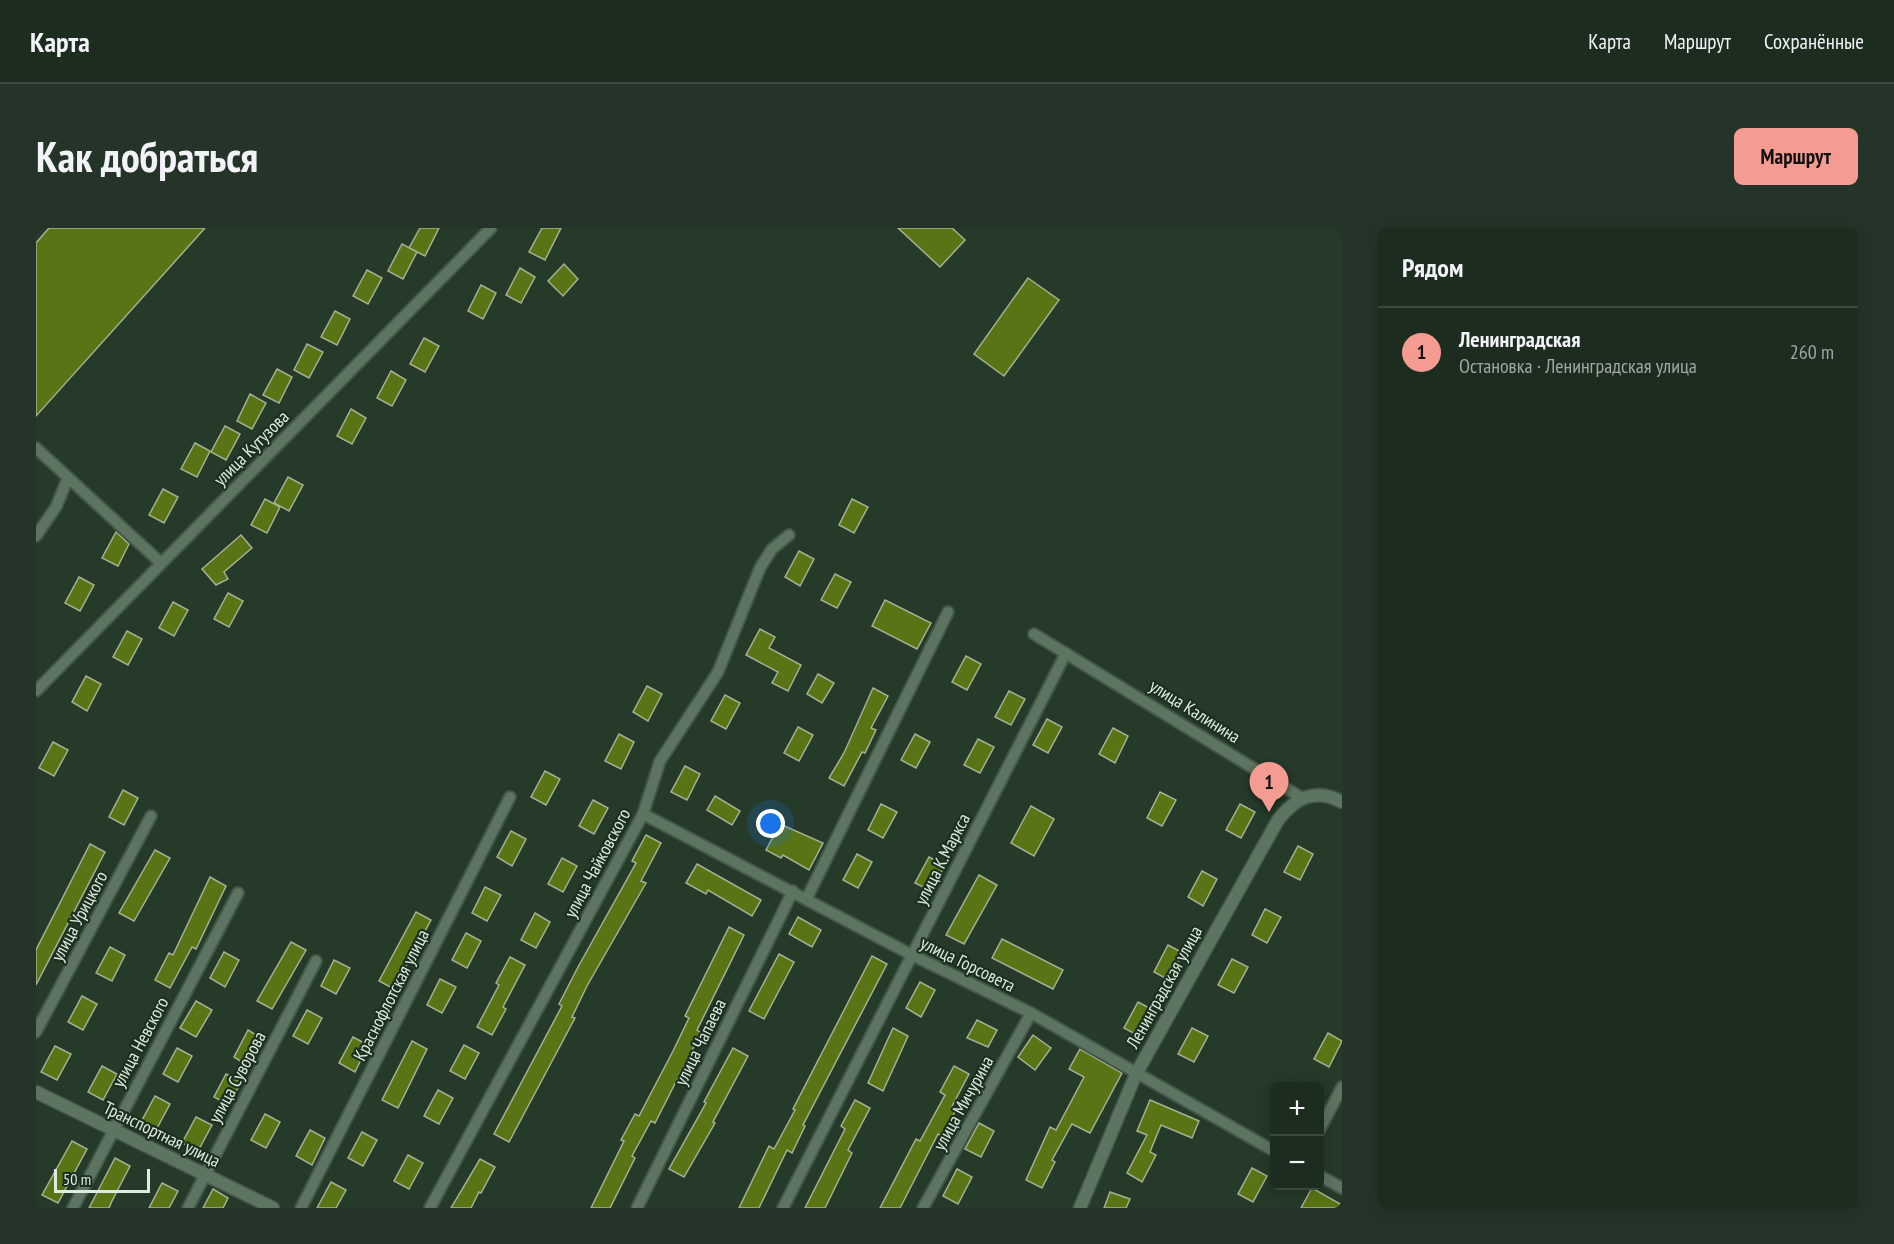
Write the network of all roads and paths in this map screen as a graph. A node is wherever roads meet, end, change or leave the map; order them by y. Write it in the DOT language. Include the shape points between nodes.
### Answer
graph roads {
  1 [pos="491,228"];
  2 [pos="36,448"];
  3 [pos="68,478"];
  4 [pos="789,535"];
  5 [pos="36,536"];
  6 [pos="161,563"];
  7 [pos="948,612"];
  8 [pos="1034,634"];
  9 [pos="1066,653"];
  10 [pos="36,691"];
  11 [pos="510,797"];
  12 [pos="1302,798"];
  13 [pos="1342,802"];
  14 [pos="643,814"];
  15 [pos="152,816"];
  16 [pos="793,891"];
  17 [pos="238,893"];
  18 [pos="807,898"];
  19 [pos="912,955"];
  20 [pos="316,961"];
  21 [pos="1031,1013"];
  22 [pos="36,1032"];
  23 [pos="1136,1074"];
  24 [pos="1342,1087"];
  25 [pos="36,1092"];
  26 [pos="1324,1121"];
  27 [pos="112,1129"];
  28 [pos="1270,1148"];
  29 [pos="205,1175"];
  30 [pos="1324,1178"];
  31 [pos="1342,1188"];
  32 [pos="73,1208"];
  33 [pos="188,1208"];
  34 [pos="273,1208"];
  35 [pos="301,1208"];
  36 [pos="430,1208"];
  37 [pos="637,1208"];
  38 [pos="783,1208"];
  39 [pos="923,1208"];
  40 [pos="1080,1208"];
  1 -- 6 [label="street, улица Кутузова"];
  2 -- 3 [label="street"];
  3 -- 5 [label="street" via="56,507"];
  3 -- 6 [label="street"];
  4 -- 14 [label="street, улица Чайковского" via="772,549 760,568 718,672 660,761"];
  6 -- 10 [label="street, улица Кутузова"];
  7 -- 18 [label="street"];
  8 -- 9 [label="street, улица Калинина"];
  9 -- 12 [label="street, улица Калинина"];
  9 -- 19 [label="street, улица К.Маркса"];
  11 -- 35 [label="street, Краснофлотская улица"];
  12 -- 13 [label="street" via="1324,795"];
  12 -- 23 [label="street, Ленинградская улица" via="1278,820"];
  14 -- 16 [label="street, улица Горсовета"];
  14 -- 36 [label="street, улица Чайковского"];
  15 -- 22 [label="street, улица Урицкого"];
  16 -- 18 [label="street, улица Горсовета"];
  16 -- 37 [label="street, улица Чапаева"];
  17 -- 27 [label="street, улица Невского"];
  18 -- 19 [label="street, улица Горсовета"];
  19 -- 21 [label="street, улица Горсовета"];
  19 -- 38 [label="street, улица К.Маркса"];
  20 -- 29 [label="street, улица Суворова"];
  21 -- 23 [label="street, улица Горсовета"];
  21 -- 39 [label="street, улица Мичурина"];
  23 -- 28 [label="street, улица Горсовета"];
  23 -- 40 [label="street, Ленинградская улица"];
  24 -- 26 [label="street"];
  25 -- 27 [label="street, Транспортная улица"];
  27 -- 29 [label="street, Транспортная улица"];
  27 -- 32 [label="street, улица Невского"];
  29 -- 33 [label="street, улица Суворова"];
  29 -- 34 [label="street, Транспортная улица"];
  30 -- 31 [label="street"];
}
